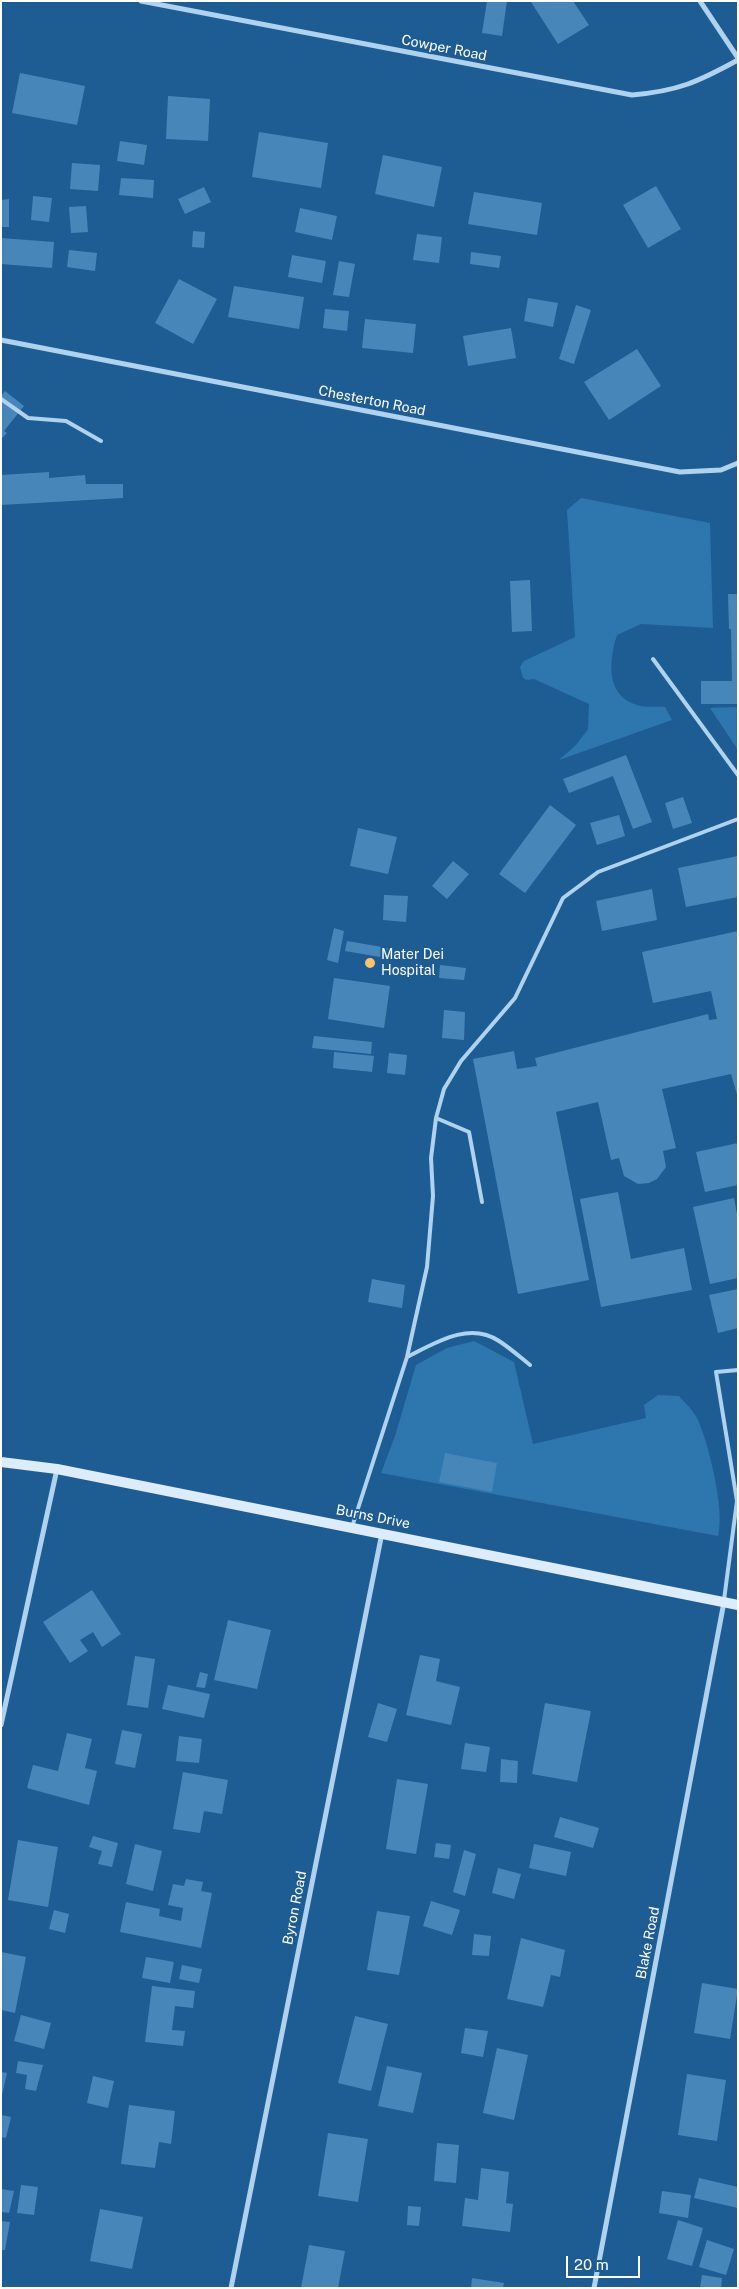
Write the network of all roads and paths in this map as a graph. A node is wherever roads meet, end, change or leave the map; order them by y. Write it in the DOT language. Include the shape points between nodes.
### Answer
graph roads {
  1 [pos="141,1"];
  2 [pos="700,1"];
  3 [pos="738,59"];
  4 [pos="1,340"];
  5 [pos="1,399"];
  6 [pos="101,441"];
  7 [pos="738,463"];
  8 [pos="653,659"];
  9 [pos="738,775"];
  10 [pos="738,819"];
  11 [pos="436,1118"];
  12 [pos="482,1202"];
  13 [pos="407,1357"];
  14 [pos="530,1365"];
  15 [pos="738,1370"];
  16 [pos="1,1462"];
  17 [pos="57,1468"];
  18 [pos="352,1527"];
  19 [pos="382,1533"];
  20 [pos="724,1602"];
  21 [pos="738,1605"];
  22 [pos="1,1724"];
  23 [pos="231,2288"];
  24 [pos="594,2288"];
  1 -- 3 [label="street, Cowper Road" via="632,95 664,92 697,82"];
  2 -- 3 [label="street"];
  4 -- 7 [label="street, Chesterton Road" via="680,472 721,470"];
  5 -- 6 [label="lane" via="28,418 66,422"];
  8 -- 9 [label="lane"];
  10 -- 11 [label="lane" via="598,872 563,898 515,998 461,1061 444,1089"];
  11 -- 12 [label="lane" via="469,1132"];
  11 -- 13 [label="lane" via="427,1267"];
  13 -- 14 [label="lane" via="447,1337 474,1332 498,1340"];
  13 -- 18 [label="lane"];
  15 -- 20 [label="lane" via="716,1372 737,1501"];
  16 -- 17 [label="main road, Burns Drive"];
  17 -- 18 [label="main road, Burns Drive"];
  17 -- 22 [label="street"];
  18 -- 19 [label="main road, Burns Drive"];
  19 -- 20 [label="main road, Burns Drive"];
  19 -- 23 [label="street, Byron Road"];
  20 -- 21 [label="main road, Burns Drive"];
  20 -- 24 [label="street, Blake Road"];
}
